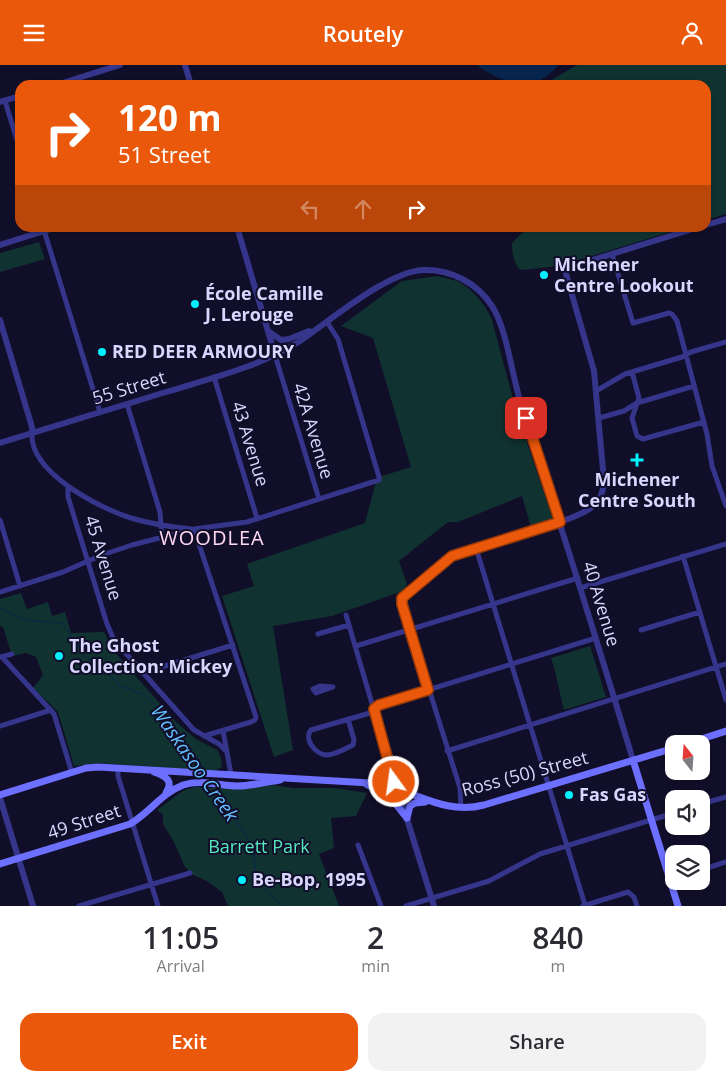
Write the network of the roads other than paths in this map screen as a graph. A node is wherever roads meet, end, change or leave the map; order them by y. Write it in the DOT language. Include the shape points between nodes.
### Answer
graph roads {
  1 [pos="120,65"];
  2 [pos="184,65"];
  3 [pos="79,80"];
  4 [pos="189,80"];
  5 [pos="15,97"];
  6 [pos="3,101"];
  7 [pos="15,136"];
  8 [pos="726,219"];
  9 [pos="711,224"];
  10 [pos="36,232"];
  11 [pos="45,232"];
  12 [pos="238,232"];
  13 [pos="683,232"];
  14 [pos="0,245"];
  15 [pos="612,254"];
  16 [pos="495,311"];
  17 [pos="0,320"];
  18 [pos="327,322"];
  19 [pos="317,329"];
  20 [pos="268,331"];
  21 [pos="726,342"];
  22 [pos="275,355"];
  23 [pos="686,355"];
  24 [pos="632,372"];
  25 [pos="214,377"];
  26 [pos="694,387"];
  27 [pos="596,391"];
  28 [pos="637,403"];
  29 [pos="127,404"];
  30 [pos="100,412"];
  31 [pos="598,418"];
  32 [pos="704,422"];
  33 [pos="32,433"];
  34 [pos="0,443"];
  35 [pos="68,486"];
  36 [pos="319,499"];
  37 [pos="726,506"];
  38 [pos="257,518"];
  39 [pos="0,521"];
  40 [pos="560,522"];
  41 [pos="161,525"];
  42 [pos="194,529"];
  43 [pos="162,537"];
  44 [pos="726,543"];
  45 [pos="476,548"];
  46 [pos="683,556"];
  47 [pos="88,562"];
  48 [pos="578,578"];
  49 [pos="20,586"];
  50 [pos="580,588"];
  51 [pos="1,591"];
  52 [pos="493,604"];
  53 [pos="700,612"];
  54 [pos="346,615"];
  55 [pos="349,625"];
  56 [pos="410,630"];
  57 [pos="641,630"];
  58 [pos="318,634"];
  59 [pos="596,638"];
  60 [pos="233,645"];
  61 [pos="356,646"];
  62 [pos="12,654"];
  63 [pos="1,657"];
  64 [pos="512,664"];
  65 [pos="726,664"];
  66 [pos="716,667"];
  67 [pos="142,673"];
  68 [pos="428,690"];
  69 [pos="614,699"];
  70 [pos="726,700"];
  71 [pos="374,709"];
  72 [pos="51,710"];
  73 [pos="348,719"];
  74 [pos="0,725"];
  75 [pos="530,725"];
  76 [pos="223,731"];
  77 [pos="726,731"];
  78 [pos="204,736"];
  79 [pos="710,736"];
  80 [pos="225,749"];
  81 [pos="447,751"];
  82 [pos="665,751"];
  83 [pos="633,760"];
  84 [pos="118,768"];
  85 [pos="144,769"];
  86 [pos="72,773"];
  87 [pos="231,774"];
  88 [pos="286,779"];
  89 [pos="364,783"];
  90 [pos="221,785"];
  91 [pos="248,785"];
  92 [pos="548,785"];
  93 [pos="398,790"];
  94 [pos="0,796"];
  95 [pos="726,797"];
  96 [pos="162,799"];
  97 [pos="710,801"];
  98 [pos="430,802"];
  99 [pos="461,808"];
  100 [pos="665,815"];
  101 [pos="407,818"];
  102 [pos="652,819"];
  103 [pos="132,823"];
  104 [pos="358,845"];
  105 [pos="567,845"];
  106 [pos="18,858"];
  107 [pos="665,858"];
  108 [pos="726,862"];
  109 [pos="0,864"];
  110 [pos="710,867"];
  111 [pos="190,873"];
  112 [pos="151,884"];
  113 [pos="674,890"];
  114 [pos="432,898"];
  115 [pos="33,906"];
  116 [pos="79,906"];
  117 [pos="158,906"];
  118 [pos="381,906"];
  119 [pos="406,906"];
  120 [pos="434,906"];
  121 [pos="584,906"];
  122 [pos="637,906"];
  123 [pos="678,906"];
  1 -- 3 [label="street"];
  2 -- 4 [label="street"];
  5 -- 6 [label="street"];
  6 -- 7 [label="street"];
  8 -- 9 [label="street"];
  10 -- 14 [label="street"];
  11 -- 30 [label="street"];
  12 -- 20 [label="street, 42A Avenue"];
  13 -- 15 [label="street"];
  15 -- 23 [label="street" via="633,323 671,313 677,321"];
  15 -- 27 [label="street" via="567,269 566,274 594,371"];
  16 -- 18 [label="street, 55 Street" via="481,292 458,276 420,270 388,281"];
  16 -- 40 [label="street, 40 Avenue"];
  17 -- 33 [label="street"];
  18 -- 19 [label="street, 55 Street"];
  18 -- 36 [label="street" via="338,339 380,477"];
  19 -- 20 [label="street" via="281,340"];
  19 -- 22 [label="street, 55 Street"];
  20 -- 22 [label="street, 42A Avenue"];
  21 -- 23 [label="street"];
  22 -- 25 [label="street, 55 Street"];
  22 -- 36 [label="street, 42A Avenue"];
  23 -- 24 [label="street"];
  23 -- 26 [label="street"];
  24 -- 27 [label="street"];
  24 -- 28 [label="street" via="639,396"];
  25 -- 29 [label="street, 55 Street"];
  25 -- 38 [label="street, 43 Avenue"];
  26 -- 28 [label="street"];
  26 -- 32 [label="street"];
  27 -- 31 [label="street"];
  28 -- 31 [label="street" via="624,411"];
  28 -- 32 [label="street" via="632,421 637,436 643,439"];
  29 -- 30 [label="street, 55 Street"];
  29 -- 41 [label="street" via="160,512"];
  30 -- 33 [label="street, 55 Street"];
  31 -- 40 [label="street" via="604,475 602,495 588,511"];
  32 -- 37 [label="street" via="711,460"];
  33 -- 34 [label="street, 55 Street"];
  33 -- 35 [label="street" via="39,459"];
  35 -- 41 [label="street" via="115,512"];
  35 -- 47 [label="street, 45 Avenue" via="68,497"];
  36 -- 38 [label="street"];
  38 -- 42 [label="street" via="232,525"];
  39 -- 49 [label="street"];
  40 -- 45 [label="street"];
  40 -- 48 [label="street, 40 Avenue"];
  41 -- 42 [label="street"];
  41 -- 43 [label="street"];
  42 -- 43 [label="street"];
  42 -- 60 [label="street"];
  43 -- 47 [label="street" via="121,548"];
  44 -- 46 [label="street"];
  45 -- 52 [label="street"];
  45 -- 56 [label="street" via="451,557 402,598"];
  46 -- 50 [label="street"];
  46 -- 53 [label="street"];
  47 -- 49 [label="street"];
  47 -- 67 [label="street, 45 Avenue" via="112,636"];
  48 -- 50 [label="street, 40 Avenue"];
  48 -- 52 [label="street"];
  49 -- 51 [label="street"];
  50 -- 59 [label="street, 40 Avenue"];
  52 -- 56 [label="street"];
  52 -- 64 [label="street"];
  53 -- 57 [label="street"];
  53 -- 66 [label="street"];
  54 -- 55 [label="street"];
  55 -- 58 [label="street"];
  55 -- 61 [label="street"];
  56 -- 61 [label="street"];
  56 -- 68 [label="street"];
  59 -- 64 [label="street"];
  59 -- 69 [label="street, 40 Avenue"];
  60 -- 67 [label="street"];
  60 -- 76 [label="street" via="256,715 255,720"];
  61 -- 71 [label="street"];
  62 -- 63 [label="street"];
  63 -- 72 [label="street"];
  64 -- 68 [label="street"];
  64 -- 75 [label="street"];
  65 -- 66 [label="street"];
  66 -- 69 [label="street"];
  66 -- 70 [label="street"];
  67 -- 78 [label="street, 45 Avenue" via="192,728"];
  68 -- 71 [label="street"];
  68 -- 81 [label="street"];
  69 -- 75 [label="street"];
  69 -- 83 [label="street, 40 Avenue"];
  71 -- 73 [label="street"];
  71 -- 93 [label="street"];
  72 -- 74 [label="street"];
  72 -- 86 [label="street"];
  73 -- 73 [label="street" via="310,731 308,739 316,751 328,755 353,745"];
  75 -- 81 [label="street"];
  75 -- 92 [label="street"];
  76 -- 78 [label="street"];
  76 -- 80 [label="street"];
  77 -- 79 [label="main road"];
  78 -- 80 [label="street, 45 Avenue"];
  80 -- 87 [label="street"];
  81 -- 99 [label="street" via="460,788"];
  82 -- 83 [label="main road, Ross (50) Street"];
  83 -- 92 [label="main road, Ross (50) Street"];
  83 -- 102 [label="main road, 40 Avenue"];
  84 -- 85 [label="main road, Ross (50) Street"];
  84 -- 86 [label="main road, Ross (50) Street" via="93,767"];
  84 -- 103 [label="street"];
  85 -- 87 [label="main road, Ross (50) Street"];
  85 -- 96 [label="main road" via="169,779 170,787"];
  86 -- 94 [label="main road, Ross (50) Street"];
  87 -- 88 [label="main road, Ross (50) Street"];
  87 -- 90 [label="main road"];
  87 -- 91 [label="main road" via="240,784"];
  88 -- 89 [label="main road, Ross (50) Street"];
  88 -- 91 [label="main road, 49 Street"];
  89 -- 93 [label="main road, Ross (50) Street"];
  89 -- 101 [label="main road" via="390,797"];
  90 -- 91 [label="main road, 49 Street"];
  90 -- 96 [label="main road, 49 Street" via="183,785"];
  92 -- 99 [label="main road, Ross (50) Street" via="480,806"];
  92 -- 105 [label="street"];
  93 -- 98 [label="main road, Ross (50) Street"];
  93 -- 101 [label="street"];
  94 -- 106 [label="street"];
  95 -- 97 [label="street"];
  96 -- 103 [label="main road, 49 Street"];
  98 -- 99 [label="main road, Ross (50) Street"];
  98 -- 101 [label="main road" via="411,804"];
  100 -- 102 [label="street"];
  101 -- 114 [label="street"];
  102 -- 105 [label="street"];
  102 -- 107 [label="main road, 40 Avenue"];
  103 -- 106 [label="main road, 49 Street"];
  103 -- 112 [label="street"];
  104 -- 118 [label="street"];
  105 -- 114 [label="street" via="540,853 488,881"];
  105 -- 121 [label="street"];
  106 -- 109 [label="main road, 49 Street"];
  106 -- 115 [label="street"];
  108 -- 110 [label="street"];
  111 -- 112 [label="street"];
  112 -- 116 [label="street"];
  112 -- 117 [label="street"];
  113 -- 123 [label="main road, 40 Avenue"];
  114 -- 119 [label="street"];
  114 -- 120 [label="street"];
  121 -- 122 [label="street" via="628,893 634,897"];
}
